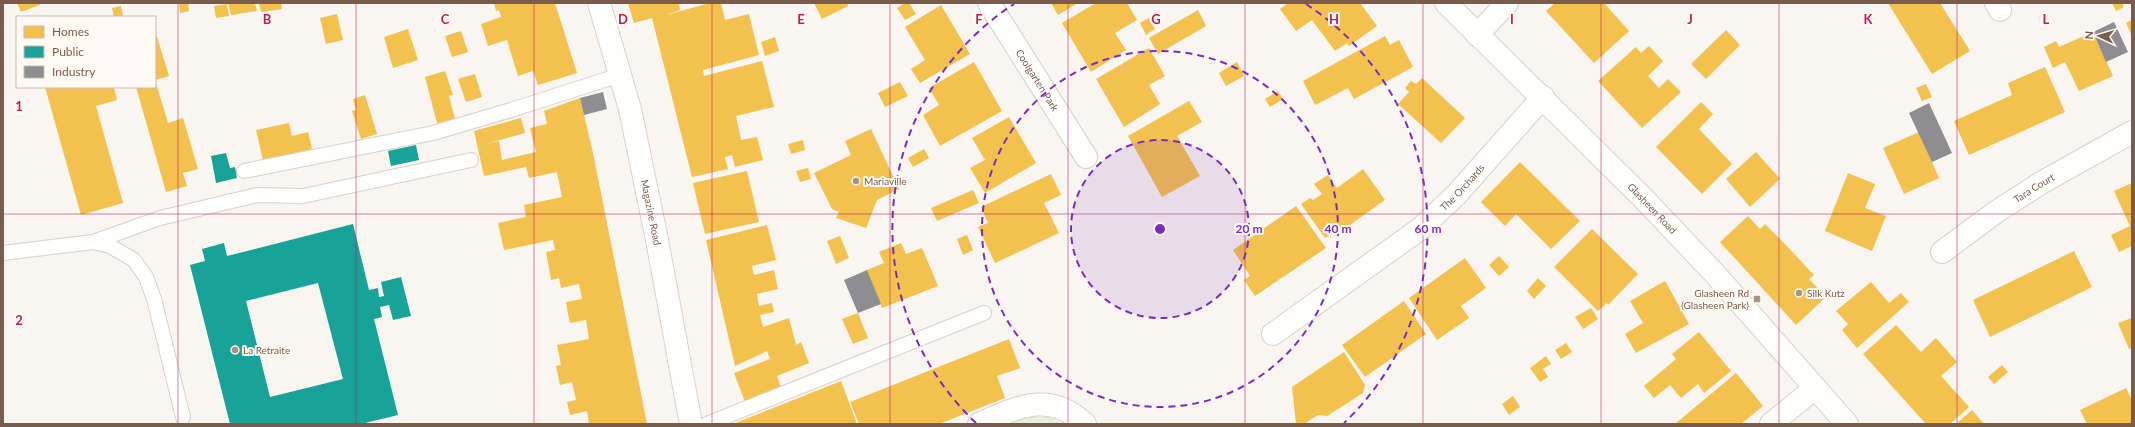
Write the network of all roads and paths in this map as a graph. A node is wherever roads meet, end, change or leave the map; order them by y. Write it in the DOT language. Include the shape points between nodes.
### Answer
graph roads {
  1 [pos="599,3"];
  2 [pos="989,3"];
  3 [pos="1446,3"];
  4 [pos="1507,3"];
  5 [pos="1477,35"];
  6 [pos="620,75"];
  7 [pos="1543,97"];
  8 [pos="2132,132"];
  9 [pos="1086,157"];
  10 [pos="471,160"];
  11 [pos="244,171"];
  12 [pos="93,242"];
  13 [pos="1942,252"];
  14 [pos="3,253"];
  15 [pos="984,313"];
  16 [pos="1273,334"];
  17 [pos="1815,388"];
  18 [pos="184,417"];
  19 [pos="691,424"];
  20 [pos="707,424"];
  21 [pos="979,424"];
  22 [pos="1085,424"];
  23 [pos="1771,424"];
  24 [pos="1847,424"];
  1 -- 6 [label="main road, Magazine Road"];
  2 -- 9 [label="main road, Coolgarten Park"];
  3 -- 5 [label="main road, Glasheen Road"];
  4 -- 5 [label="main road"];
  5 -- 7 [label="main road, Glasheen Road"];
  6 -- 11 [label="lane" via="433,133"];
  6 -- 19 [label="main road, Magazine Road" via="630,109 657,240"];
  7 -- 16 [label="main road, The Orchards" via="1456,195 1420,229"];
  7 -- 17 [label="main road, Glasheen Road" via="1715,274"];
  8 -- 13 [label="main road, Tara Court" via="2041,183"];
  10 -- 12 [label="lane" via="303,196 257,195 160,218"];
  12 -- 14 [label="lane"];
  12 -- 18 [label="lane" via="122,252 134,260 146,277"];
  15 -- 20 [label="lane"];
  17 -- 23 [label="main road"];
  17 -- 24 [label="main road, Glasheen Road"];
  21 -- 22 [label="main road" via="1017,407 1054,404 1074,413"];
}
